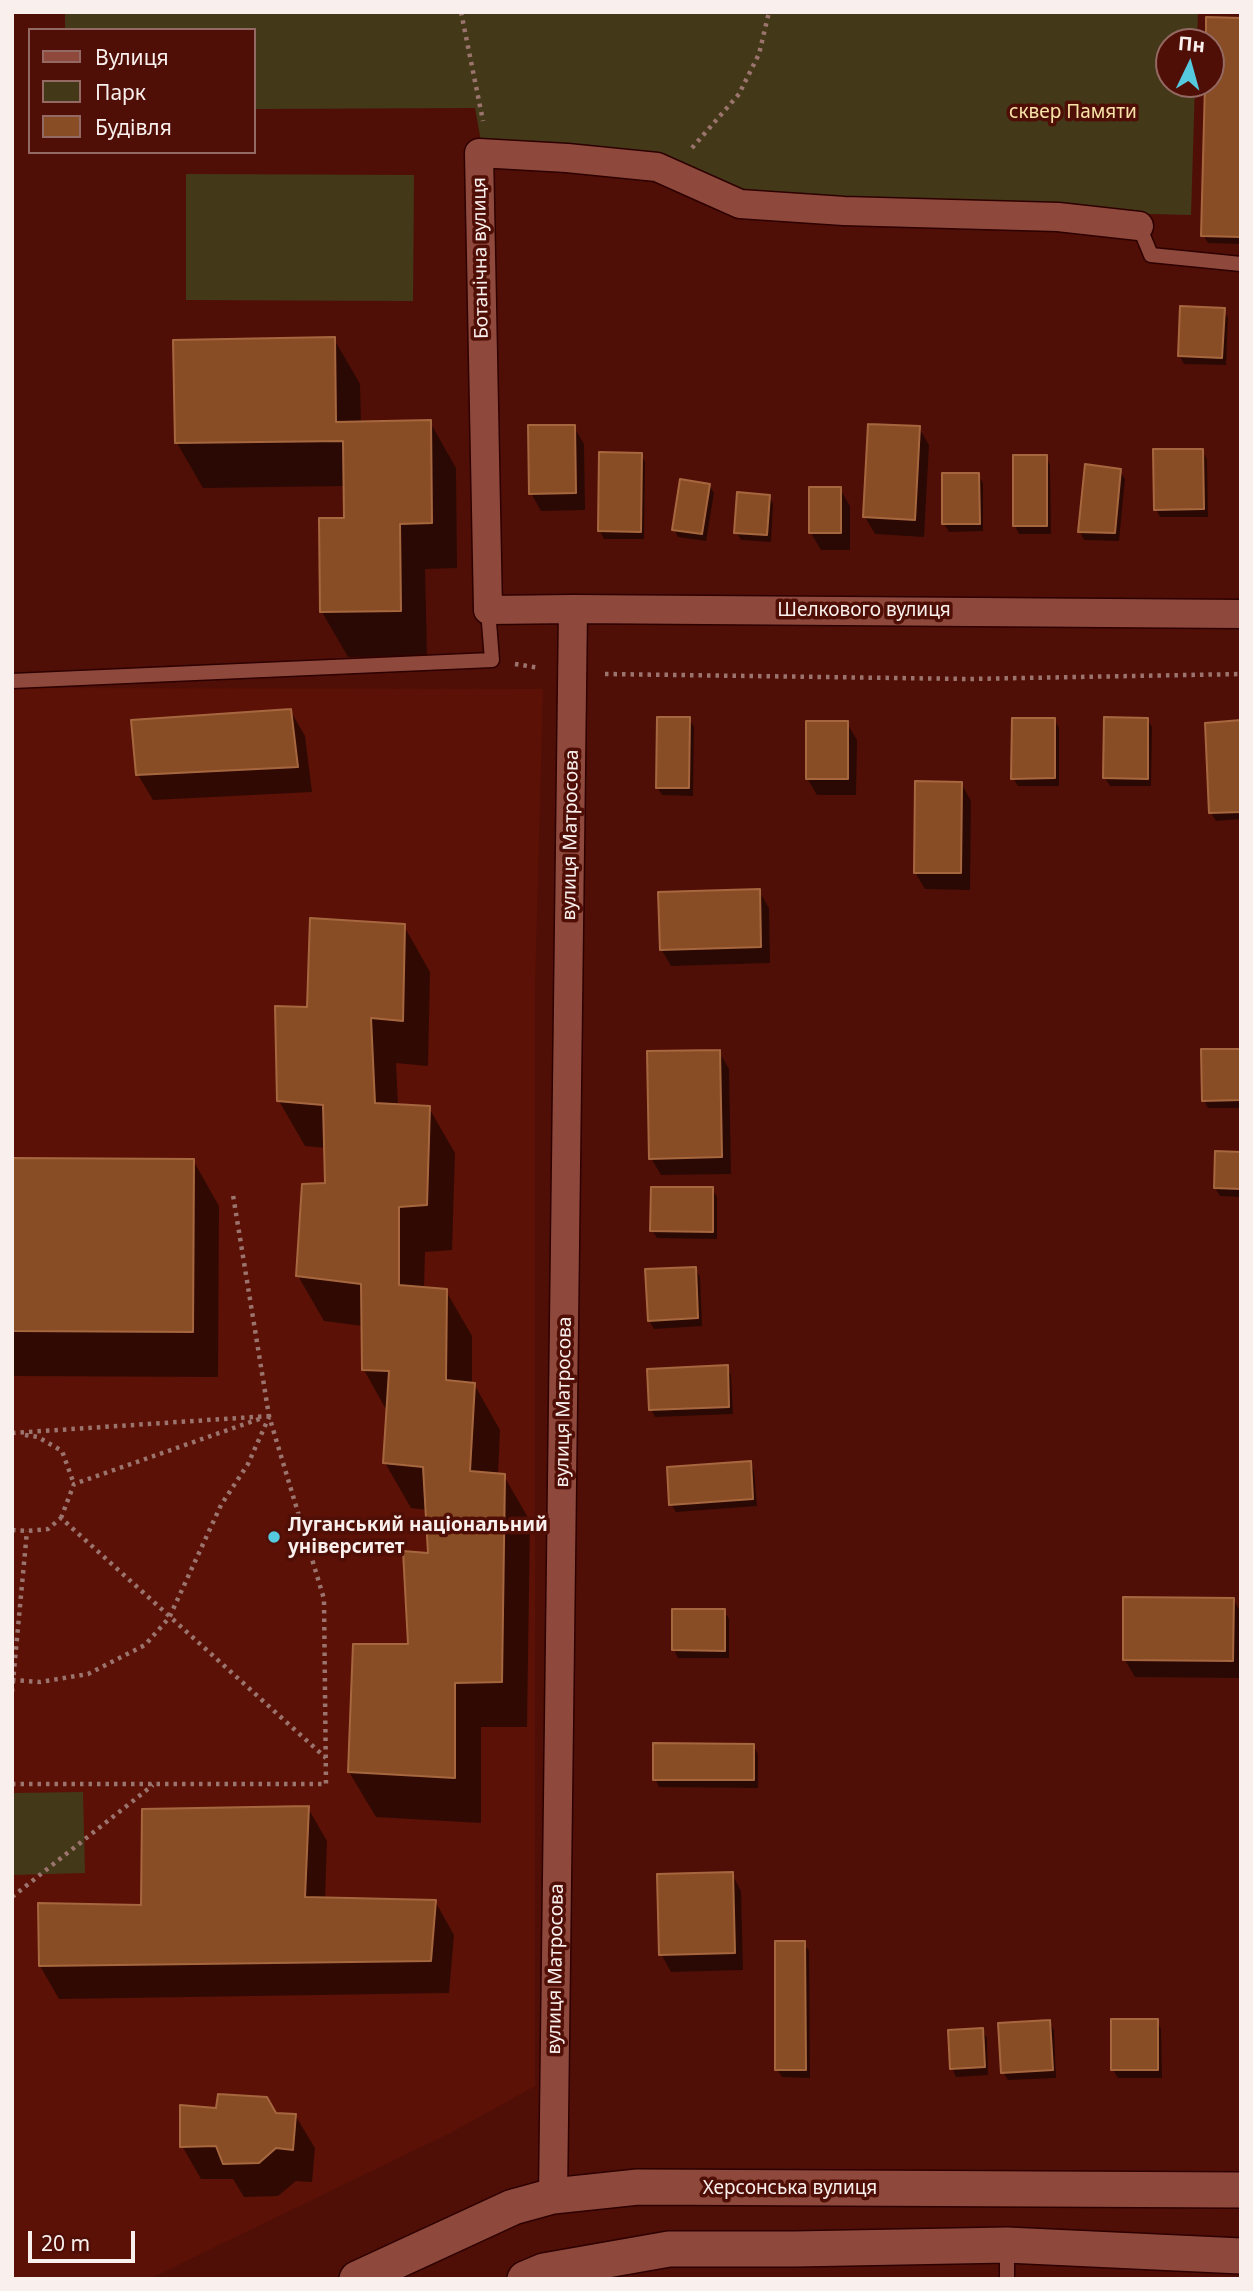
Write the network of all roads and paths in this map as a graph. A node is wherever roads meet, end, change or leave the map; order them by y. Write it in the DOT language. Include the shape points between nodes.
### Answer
graph roads {
  1 [pos="461,12"];
  2 [pos="769,12"];
  3 [pos="486,134"];
  4 [pos="687,153"];
  5 [pos="1139,226"];
  6 [pos="1241,264"];
  7 [pos="573,609"];
  8 [pos="488,610"];
  9 [pos="1241,614"];
  10 [pos="492,660"];
  11 [pos="573,674"];
  12 [pos="1241,674"];
  13 [pos="12,681"];
  14 [pos="233,1195"];
  15 [pos="270,1416"];
  16 [pos="12,1433"];
  17 [pos="74,1484"];
  18 [pos="61,1518"];
  19 [pos="12,1530"];
  20 [pos="27,1531"];
  21 [pos="169,1618"];
  22 [pos="13,1680"];
  23 [pos="12,1692"];
  24 [pos="327,1759"];
  25 [pos="12,1784"];
  26 [pos="153,1785"];
  27 [pos="12,1897"];
  28 [pos="1241,2190"];
  29 [pos="553,2196"];
  30 [pos="1241,2256"];
  31 [pos="1007,2262"];
  32 [pos="539,2276"];
  33 [pos="357,2279"];
  1 -- 3 [label="path"];
  2 -- 4 [label="path" via="759,54 739,94"];
  5 -- 6 [label="lane" via="1151,255"];
  5 -- 8 [label="street, Ботанічна вулиця" via="1058,217 740,204 657,167 479,153"];
  7 -- 8 [label="street, Шелкового вулиця"];
  7 -- 9 [label="street, Шелкового вулиця"];
  7 -- 11 [label="street, вулиця Матросова"];
  8 -- 10 [label="lane"];
  10 -- 11 [label="path"];
  10 -- 13 [label="lane"];
  11 -- 12 [label="path" via="968,679"];
  11 -- 29 [label="street, вулиця Матросова"];
  14 -- 15 [label="path"];
  15 -- 16 [label="path"];
  15 -- 17 [label="path"];
  15 -- 21 [label="path" via="248,1464 221,1505"];
  15 -- 24 [label="path" via="324,1599"];
  16 -- 17 [label="path" via="38,1437 62,1451"];
  17 -- 18 [label="path"];
  18 -- 20 [label="path" via="48,1529"];
  18 -- 21 [label="path"];
  19 -- 20 [label="path"];
  20 -- 22 [label="path"];
  21 -- 22 [label="path" via="145,1645 88,1674 40,1682"];
  21 -- 24 [label="path"];
  22 -- 23 [label="path"];
  24 -- 26 [label="path" via="326,1784"];
  25 -- 26 [label="path"];
  26 -- 27 [label="path"];
  28 -- 29 [label="street, Херсонська вулиця" via="638,2188"];
  29 -- 33 [label="street, Херсонська вулиця" via="513,2207"];
  30 -- 31 [label="street"];
  31 -- 32 [label="street" via="796,2249 669,2249"];
}
